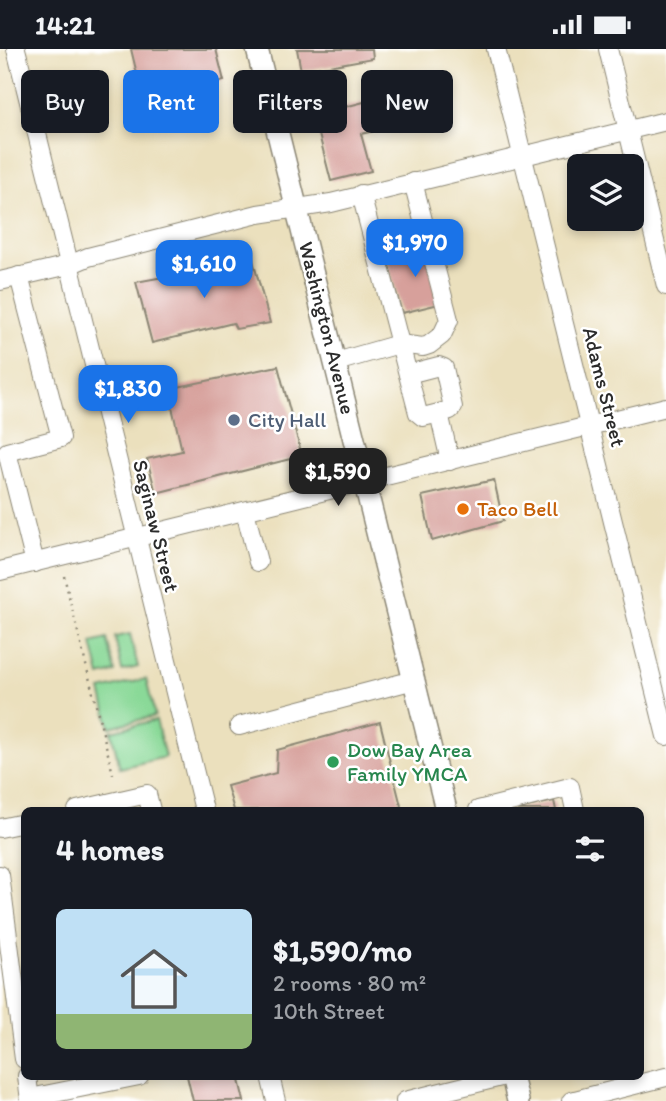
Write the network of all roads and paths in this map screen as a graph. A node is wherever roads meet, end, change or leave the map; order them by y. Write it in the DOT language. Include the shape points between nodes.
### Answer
graph roads {
  1 [pos="16,49"];
  2 [pos="257,49"];
  3 [pos="496,49"];
  4 [pos="608,49"];
  5 [pos="666,121"];
  6 [pos="627,130"];
  7 [pos="524,157"];
  8 [pos="413,182"];
  9 [pos="361,194"];
  10 [pos="297,208"];
  11 [pos="69,265"];
  12 [pos="19,276"];
  13 [pos="0,281"];
  14 [pos="666,286"];
  15 [pos="404,360"];
  16 [pos="336,362"];
  17 [pos="666,407"];
  18 [pos="439,413"];
  19 [pos="590,426"];
  20 [pos="450,461"];
  21 [pos="365,482"];
  22 [pos="245,511"];
  23 [pos="136,539"];
  24 [pos="258,562"];
  25 [pos="35,563"];
  26 [pos="0,571"];
  27 [pos="65,576"];
  28 [pos="414,680"];
  29 [pos="239,726"];
  30 [pos="666,736"];
  31 [pos="113,774"];
  32 [pos="90,807"];
  33 [pos="151,807"];
  34 [pos="203,807"];
  35 [pos="445,807"];
  36 [pos="490,807"];
  37 [pos="574,807"];
  38 [pos="21,824"];
  39 [pos="0,828"];
  40 [pos="0,875"];
  41 [pos="16,933"];
  42 [pos="8,988"];
  43 [pos="21,1046"];
  44 [pos="666,1077"];
  45 [pos="28,1080"];
  46 [pos="98,1080"];
  47 [pos="271,1080"];
  48 [pos="489,1080"];
  49 [pos="513,1080"];
  50 [pos="78,1082"];
  51 [pos="641,1087"];
  52 [pos="30,1099"];
  53 [pos="275,1101"];
  54 [pos="405,1101"];
  55 [pos="518,1101"];
  56 [pos="571,1101"];
  1 -- 11 [label="street, Saginaw Street"];
  2 -- 10 [label="main road, Washington Avenue"];
  3 -- 7 [label="street, Adams Street"];
  4 -- 6 [label="street"];
  5 -- 6 [label="street"];
  6 -- 7 [label="street"];
  6 -- 14 [label="street"];
  7 -- 8 [label="street"];
  7 -- 19 [label="street, Adams Street"];
  8 -- 9 [label="street"];
  8 -- 15 [label="street" via="449,320 442,335"];
  9 -- 10 [label="street"];
  9 -- 15 [label="street"];
  10 -- 11 [label="street" via="258,214"];
  10 -- 16 [label="main road, Washington Avenue"];
  11 -- 12 [label="street"];
  11 -- 23 [label="street, Saginaw Street"];
  12 -- 13 [label="street"];
  12 -- 25 [label="street" via="61,438 7,452"];
  15 -- 16 [label="street"];
  15 -- 18 [label="street" via="418,413 423,417"];
  15 -- 18 [label="street" via="444,368 453,407"];
  16 -- 21 [label="main road, Washington Avenue"];
  17 -- 19 [label="street"];
  18 -- 20 [label="street"];
  19 -- 20 [label="street"];
  19 -- 30 [label="street, Adams Street"];
  20 -- 21 [label="street"];
  21 -- 22 [label="street"];
  21 -- 28 [label="main road, Washington Avenue"];
  22 -- 23 [label="street"];
  22 -- 24 [label="street"];
  23 -- 25 [label="street"];
  23 -- 34 [label="street, Saginaw Street"];
  25 -- 26 [label="street"];
  27 -- 31 [label="path"];
  28 -- 29 [label="street"];
  28 -- 35 [label="main road, Washington Avenue"];
  32 -- 33 [label="street" via="147,794"];
  36 -- 37 [label="street" via="570,787"];
  38 -- 39 [label="street"];
  40 -- 41 [label="street"];
  41 -- 42 [label="street"];
  42 -- 43 [label="street"];
  44 -- 51 [label="street"];
  45 -- 52 [label="street"];
  46 -- 50 [label="street"];
  47 -- 53 [label="street"];
  48 -- 54 [label="street"];
  49 -- 55 [label="main road"];
  50 -- 52 [label="street"];
  51 -- 56 [label="street"];
}
